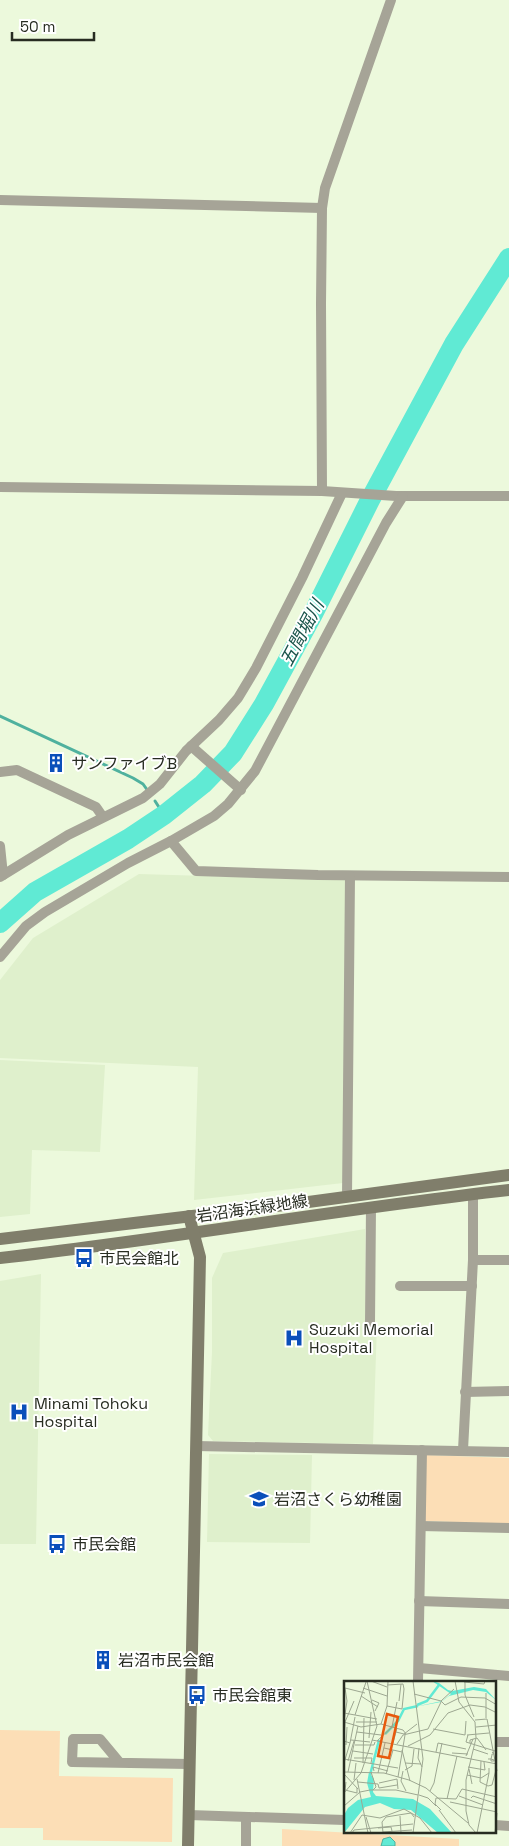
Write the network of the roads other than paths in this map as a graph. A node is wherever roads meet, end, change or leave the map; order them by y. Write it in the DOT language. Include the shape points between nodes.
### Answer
graph roads {
  1 [pos="391,0"];
  2 [pos="0,200"];
  3 [pos="322,208"];
  4 [pos="0,487"];
  5 [pos="322,491"];
  6 [pos="344,493"];
  7 [pos="399,496"];
  8 [pos="509,496"];
  9 [pos="194,748"];
  10 [pos="0,772"];
  11 [pos="239,788"];
  12 [pos="104,818"];
  13 [pos="171,841"];
  14 [pos="0,847"];
  15 [pos="2,876"];
  16 [pos="350,876"];
  17 [pos="509,877"];
  18 [pos="0,957"];
  19 [pos="509,1175"];
  20 [pos="509,1190"];
  21 [pos="473,1194"];
  22 [pos="347,1197"];
  23 [pos="371,1207"];
  24 [pos="190,1216"];
  25 [pos="194,1233"];
  26 [pos="0,1239"];
  27 [pos="0,1258"];
  28 [pos="473,1260"];
  29 [pos="509,1260"];
  30 [pos="400,1286"];
  31 [pos="472,1286"];
  32 [pos="370,1322"];
  33 [pos="509,1391"];
  34 [pos="465,1392"];
  35 [pos="196,1446"];
  36 [pos="422,1450"];
  37 [pos="463,1450"];
  38 [pos="509,1452"];
  39 [pos="421,1526"];
  40 [pos="509,1528"];
  41 [pos="420,1601"];
  42 [pos="509,1604"];
  43 [pos="418,1668"];
  44 [pos="509,1676"];
  45 [pos="418,1681"];
  46 [pos="496,1742"];
  47 [pos="509,1742"];
  48 [pos="120,1762"];
  49 [pos="189,1764"];
  50 [pos="189,1815"];
  51 [pos="246,1817"];
  52 [pos="344,1820"];
  53 [pos="496,1825"];
  54 [pos="509,1826"];
  55 [pos="188,1846"];
  56 [pos="246,1846"];
  1 -- 3 [label="street" via="325,188"];
  2 -- 3 [label="street"];
  3 -- 5 [label="street"];
  4 -- 5 [label="street"];
  5 -- 6 [label="street"];
  6 -- 7 [label="street"];
  6 -- 9 [label="street" via="238,698"];
  7 -- 8 [label="street"];
  7 -- 11 [label="street" via="255,771"];
  9 -- 11 [label="street"];
  9 -- 12 [label="street" via="149,794"];
  10 -- 12 [label="street" via="16,770 96,807"];
  11 -- 13 [label="street" via="214,816"];
  12 -- 15 [label="street" via="68,835"];
  13 -- 16 [label="street" via="196,871"];
  13 -- 18 [label="street" via="44,912 26,926"];
  14 -- 15 [label="street"];
  16 -- 17 [label="street"];
  16 -- 22 [label="street"];
  19 -- 22 [label="main road, 岩沼海浜緑地線"];
  20 -- 21 [label="main road, 岩沼海浜緑地線"];
  21 -- 23 [label="main road, 岩沼海浜緑地線"];
  21 -- 28 [label="street"];
  22 -- 24 [label="main road, 岩沼海浜緑地線"];
  23 -- 25 [label="main road, 岩沼海浜緑地線"];
  23 -- 32 [label="street"];
  24 -- 25 [label="main road"];
  24 -- 26 [label="main road, 岩沼海浜緑地線"];
  25 -- 27 [label="main road, 岩沼海浜緑地線"];
  25 -- 35 [label="main road" via="200,1257"];
  28 -- 29 [label="street"];
  28 -- 31 [label="street"];
  30 -- 31 [label="street"];
  31 -- 34 [label="street"];
  33 -- 34 [label="street"];
  34 -- 37 [label="street"];
  35 -- 36 [label="street"];
  35 -- 49 [label="main road"];
  36 -- 37 [label="street"];
  36 -- 39 [label="street"];
  37 -- 38 [label="street"];
  39 -- 40 [label="street"];
  39 -- 41 [label="street"];
  41 -- 42 [label="street"];
  41 -- 43 [label="street"];
  43 -- 44 [label="street"];
  43 -- 45 [label="street"];
  46 -- 47 [label="street"];
  48 -- 48 [label="street" via="72,1762 73,1739 100,1739"];
  48 -- 49 [label="street"];
  49 -- 50 [label="main road"];
  50 -- 51 [label="street"];
  50 -- 55 [label="main road"];
  51 -- 52 [label="street"];
  51 -- 56 [label="street"];
  53 -- 54 [label="street"];
}
